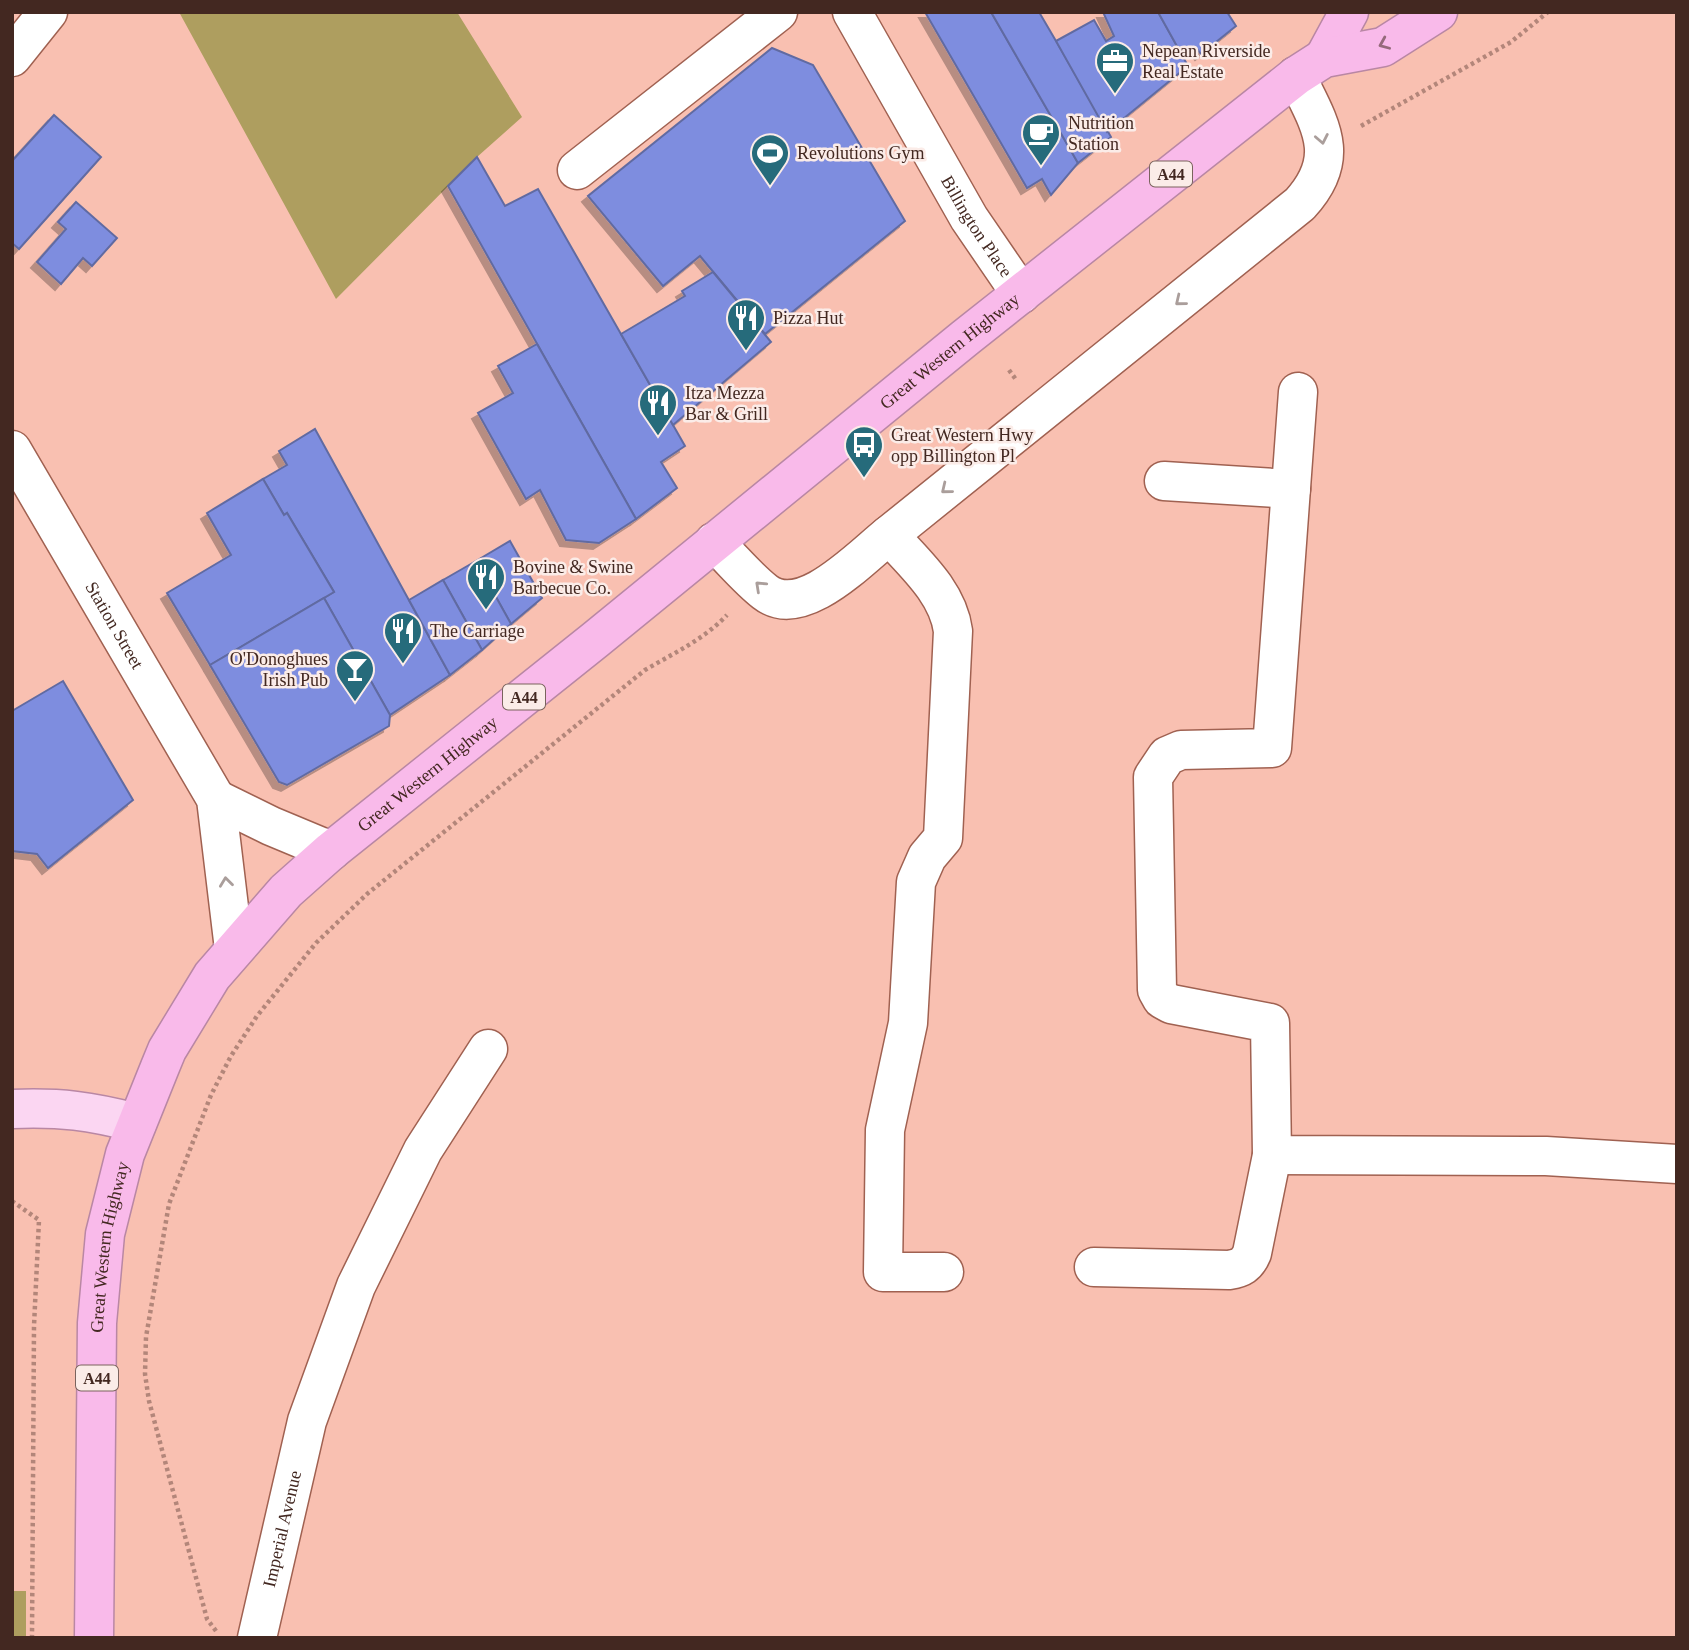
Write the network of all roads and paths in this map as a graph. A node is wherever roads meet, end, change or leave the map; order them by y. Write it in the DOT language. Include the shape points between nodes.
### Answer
graph roads {
  1 [pos="48,12"];
  2 [pos="778,12"];
  3 [pos="852,12"];
  4 [pos="1349,12"];
  5 [pos="1438,12"];
  6 [pos="1548,12"];
  7 [pos="12,57"];
  8 [pos="1310,67"];
  9 [pos="1324,145"];
  10 [pos="577,170"];
  11 [pos="1021,294"];
  12 [pos="1298,392"];
  13 [pos="15,460"];
  14 [pos="1164,481"];
  15 [pos="1291,489"];
  16 [pos="889,535"];
  17 [pos="715,542"];
  18 [pos="757,584"];
  19 [pos="216,799"];
  20 [pos="331,851"];
  21 [pos="234,949"];
  22 [pos="488,1049"];
  23 [pos="12,1109"];
  24 [pos="137,1123"];
  25 [pos="1272,1155"];
  26 [pos="1677,1164"];
  27 [pos="12,1201"];
  28 [pos="1094,1266"];
  29 [pos="944,1272"];
  30 [pos="218,1634"];
  31 [pos="32,1638"];
  32 [pos="94,1638"];
  33 [pos="257,1638"];
  1 -- 7 [label="street"];
  2 -- 10 [label="street"];
  3 -- 11 [label="street, Billington Place" via="969,218"];
  4 -- 8 [label="highway, Great Western Highway / A44"];
  5 -- 8 [label="highway, Great Western Highway / A44, one-way" via="1383,47"];
  6 -- 9 [label="path" via="1511,42"];
  8 -- 9 [label="street, one-way"];
  8 -- 11 [label="highway, Great Western Highway / A44"];
  9 -- 16 [label="street, one-way" via="1323,169 1300,204"];
  11 -- 17 [label="highway, Great Western Highway / A44"];
  12 -- 15 [label="street"];
  13 -- 19 [label="street, Station Street"];
  14 -- 15 [label="street"];
  15 -- 25 [label="street" via="1272,748 1181,750 1167,756 1153,777 1157,990 1171,1004 1270,1023"];
  16 -- 18 [label="street, one-way" via="809,596 782,601"];
  16 -- 29 [label="street" via="937,590 951,615 953,631 943,838 927,856 916,882 908,1023 885,1130 883,1272"];
  17 -- 18 [label="street"];
  17 -- 20 [label="highway, Great Western Highway / A44"];
  18 -- 30 [label="path" via="709,632 645,670 341,918 257,1016 216,1086 169,1204 144,1359 149,1401 207,1619"];
  19 -- 20 [label="street"];
  21 -- 19 [label="street, Station Street, one-way"];
  20 -- 21 [label="highway, Great Western Highway / A44" via="286,891"];
  21 -- 24 [label="highway, Great Western Highway / A44" via="167,1050"];
  22 -- 33 [label="street, Imperial Avenue" via="423,1150 356,1286 307,1421"];
  23 -- 24 [label="main road" via="90,1111"];
  24 -- 32 [label="highway, Great Western Highway / A44" via="105,1234 99,1311"];
  25 -- 26 [label="street" via="1546,1156"];
  25 -- 28 [label="street" via="1252,1253 1240,1268"];
  27 -- 31 [label="path" via="40,1220 34,1326"];
}
